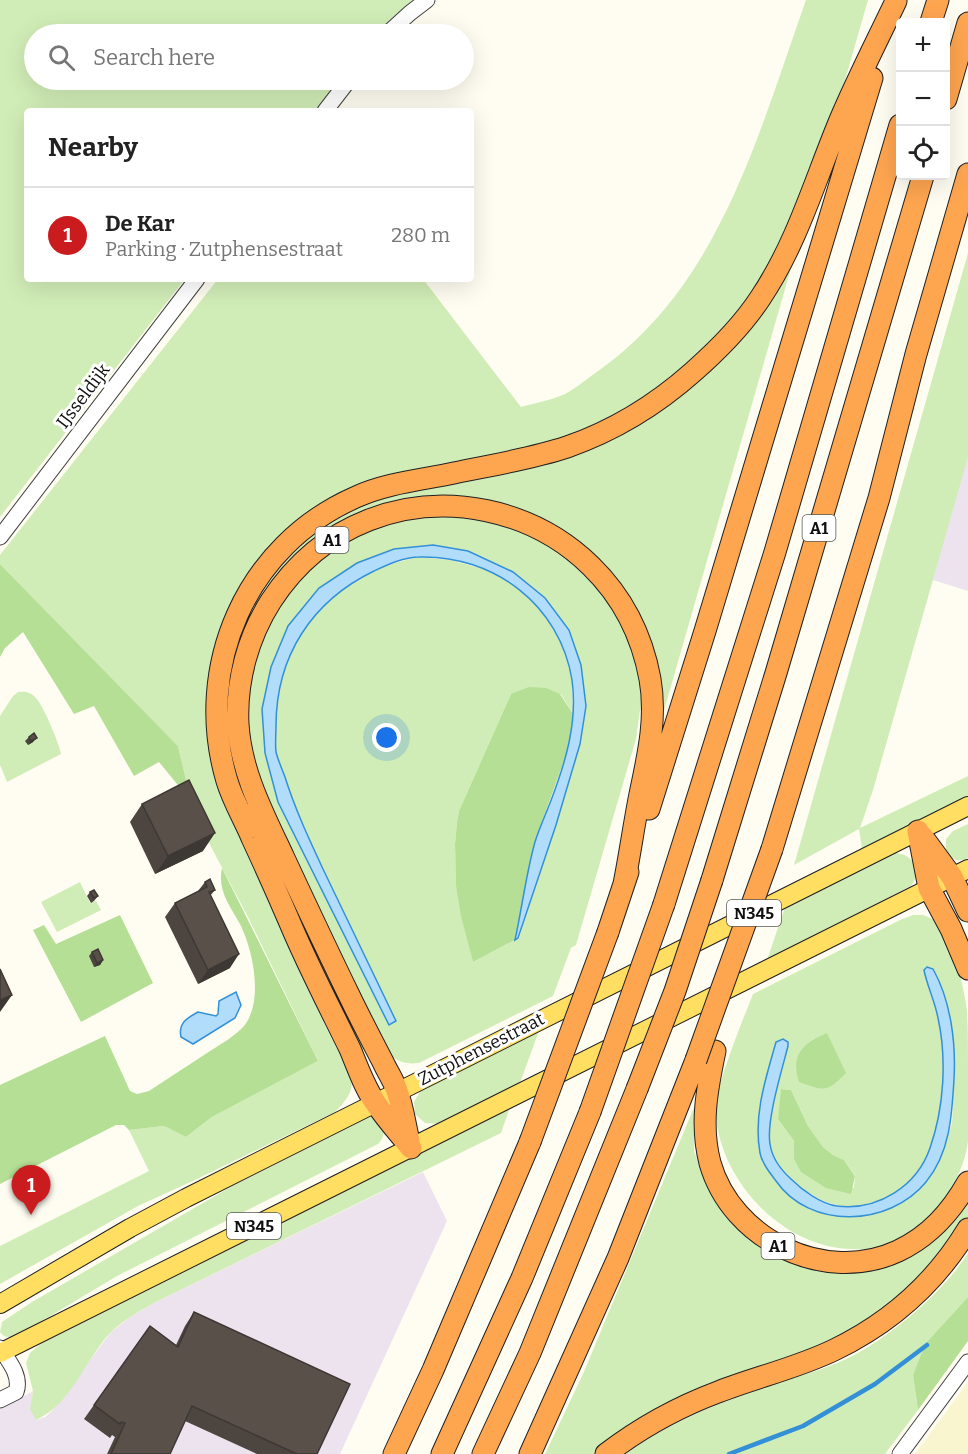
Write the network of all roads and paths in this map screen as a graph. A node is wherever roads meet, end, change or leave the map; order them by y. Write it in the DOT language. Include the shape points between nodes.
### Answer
graph roads {
  1 [pos="427,0"];
  2 [pos="896,0"];
  3 [pos="938,0"];
  4 [pos="932,18"];
  5 [pos="968,23"];
  6 [pos="397,24"];
  7 [pos="950,82"];
  8 [pos="341,90"];
  9 [pos="327,108"];
  10 [pos="900,126"];
  11 [pos="968,174"];
  12 [pos="922,180"];
  13 [pos="194,282"];
  14 [pos="0,537"];
  15 [pos="968,806"];
  16 [pos="918,831"];
  17 [pos="960,873"];
  18 [pos="624,884"];
  19 [pos="929,888"];
  20 [pos="968,911"];
  21 [pos="968,969"];
  22 [pos="705,1055"];
  23 [pos="397,1091"];
  24 [pos="375,1102"];
  25 [pos="411,1148"];
  26 [pos="968,1182"];
  27 [pos="968,1229"];
  28 [pos="0,1304"];
  29 [pos="1,1351"];
  30 [pos="968,1362"];
  31 [pos="6,1397"];
  32 [pos="394,1454"];
  33 [pos="442,1454"];
  34 [pos="483,1454"];
  35 [pos="530,1454"];
  36 [pos="606,1454"];
  37 [pos="900,1454"];
  1 -- 6 [label="street"];
  2 -- 18 [label="highway, A1" via="705,631"];
  2 -- 24 [label="highway, A1" via="782,261 745,319 693,373 629,418 568,446 529,458 393,484 356,496 315,520 280,551 239,611 228,636 217,694 217,727 226,778 298,942"];
  3 -- 4 [label="highway"];
  5 -- 7 [label="highway"];
  8 -- 9 [label="street"];
  10 -- 33 [label="highway, A1, bridge" via="771,563 664,904 590,1112 522,1278"];
  11 -- 22 [label="highway, A1, bridge" via="879,498"];
  12 -- 34 [label="highway, A1, bridge" via="785,642 675,991 530,1353"];
  13 -- 14 [label="street, IJsseldijk"];
  15 -- 16 [label="main road, Zutphensestraat / N345"];
  16 -- 17 [label="highway"];
  16 -- 19 [label="highway"];
  16 -- 23 [label="main road, Zutphensestraat / N345"];
  17 -- 19 [label="main road, N345"];
  17 -- 20 [label="highway"];
  18 -- 23 [label="highway, A1" via="650,753 651,683 639,638 617,597 592,566 533,525 498,512 460,506 418,508 376,518 337,537 303,562 264,612 248,651 241,678 238,724 243,759 257,801"];
  18 -- 32 [label="highway, A1, bridge" via="530,1142"];
  19 -- 21 [label="highway"];
  19 -- 25 [label="main road, N345"];
  22 -- 26 [label="highway, A1" via="705,1141 711,1166 733,1208 776,1245 832,1262 879,1258 897,1252 933,1227"];
  22 -- 35 [label="highway, A1"];
  23 -- 24 [label="main road, Zutphensestraat / N345"];
  23 -- 25 [label="highway"];
  24 -- 25 [label="highway"];
  24 -- 28 [label="main road, Zutphensestraat / N345" via="167,1208"];
  25 -- 29 [label="main road, N345"];
  27 -- 36 [label="highway" via="926,1285 877,1326 832,1351 672,1412"];
  29 -- 31 [label="street" via="18,1378 18,1387"];
  30 -- 37 [label="street"];
}
